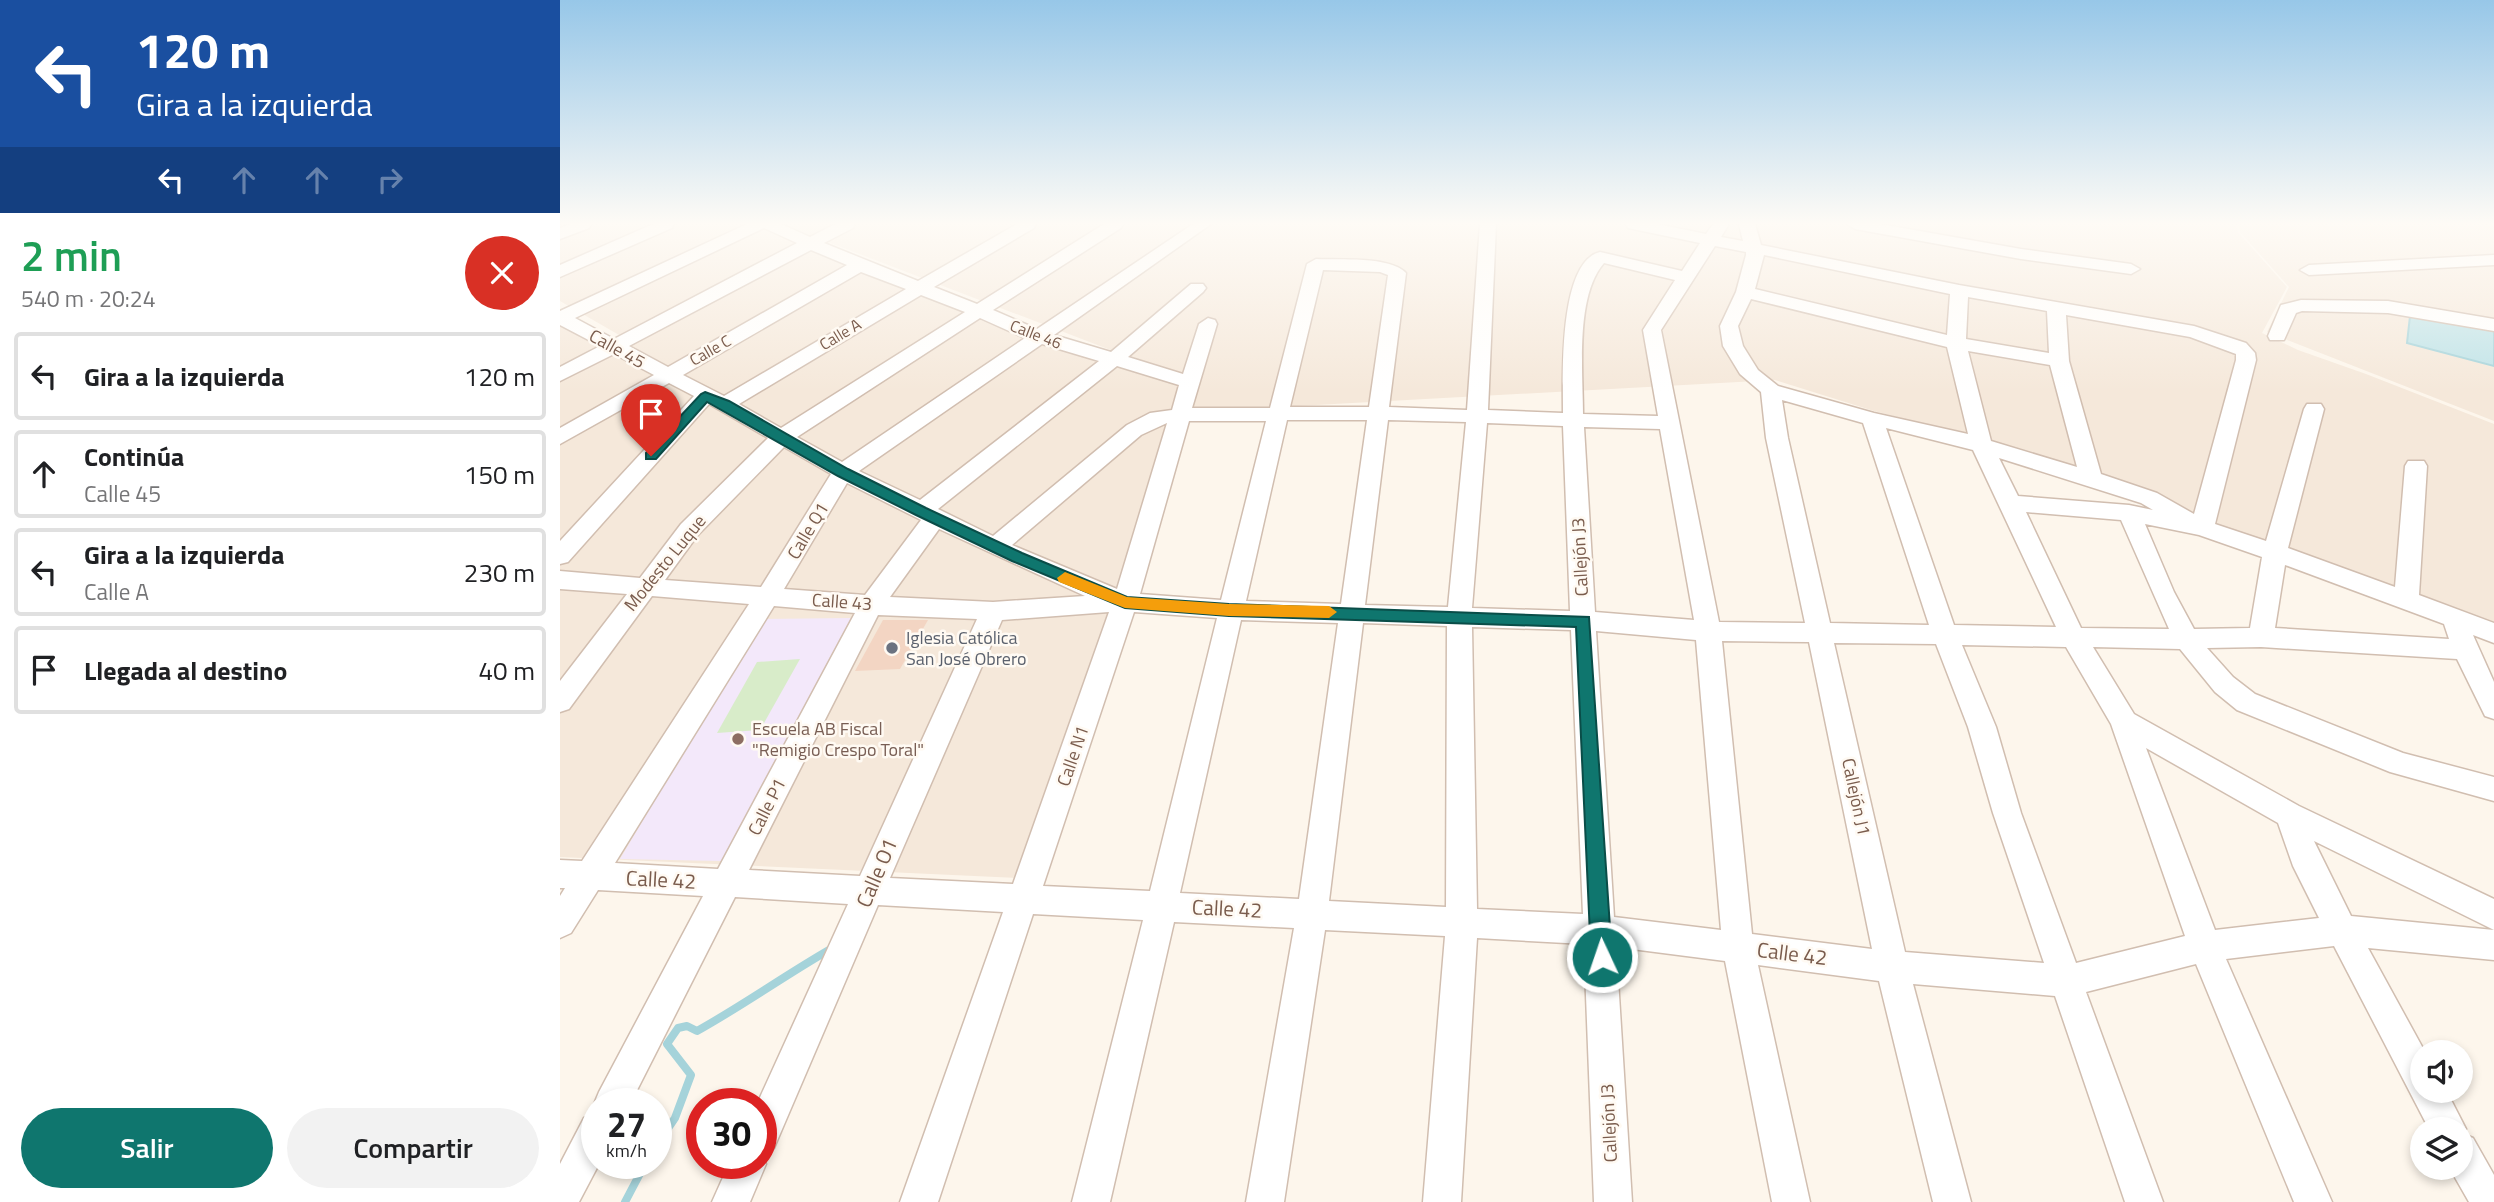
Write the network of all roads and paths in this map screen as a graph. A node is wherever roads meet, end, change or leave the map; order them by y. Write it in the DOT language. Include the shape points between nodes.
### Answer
graph roads {
  1 [pos="641,280"];
  2 [pos="738,280"];
  3 [pos="834,280"];
  4 [pos="900,280"];
  5 [pos="931,280"];
  6 [pos="1027,280"];
  7 [pos="1122,280"];
  8 [pos="1312,280"];
  9 [pos="1396,280"];
  10 [pos="1484,280"];
  11 [pos="1584,280"];
  12 [pos="1682,280"];
  13 [pos="1748,280"];
  14 [pos="1912,280"];
  15 [pos="919,287"];
  16 [pos="1197,288"];
  17 [pos="1959,290"];
  18 [pos="1745,292"];
  19 [pos="2056,309"];
  20 [pos="979,311"];
  21 [pos="560,318"];
  22 [pos="1208,324"];
  23 [pos="2494,325"];
  24 [pos="2277,336"];
  25 [pos="1039,337"];
  26 [pos="1956,343"];
  27 [pos="613,346"];
  28 [pos="1113,360"];
  29 [pos="2059,361"];
  30 [pos="560,375"];
  31 [pos="666,376"];
  32 [pos="1191,382"];
  33 [pos="1771,390"];
  34 [pos="715,400"];
  35 [pos="2314,409"];
  36 [pos="1378,413"];
  37 [pos="1278,414"];
  38 [pos="1182,415"];
  39 [pos="1476,416"];
  40 [pos="1872,419"];
  41 [pos="1573,420"];
  42 [pos="1669,423"];
  43 [pos="562,437"];
  44 [pos="782,437"];
  45 [pos="1981,444"];
  46 [pos="2416,466"];
  47 [pos="843,472"];
  48 [pos="2091,478"];
  49 [pos="2010,503"];
  50 [pos="2129,513"];
  51 [pos="928,515"];
  52 [pos="2202,528"];
  53 [pos="995,547"];
  54 [pos="2275,552"];
  55 [pos="560,556"];
  56 [pos="560,580"];
  57 [pos="645,587"];
  58 [pos="768,597"];
  59 [pos="1125,602"];
  60 [pos="2406,602"];
  61 [pos="871,605"];
  62 [pos="1229,610"];
  63 [pos="993,611"];
  64 [pos="1353,612"];
  65 [pos="1460,618"];
  66 [pos="2455,620"];
  67 [pos="1584,621"];
  68 [pos="1708,631"];
  69 [pos="1820,631"];
  70 [pos="2494,633"];
  71 [pos="1945,635"];
  72 [pos="2072,635"];
  73 [pos="2261,637"];
  74 [pos="2185,639"];
  75 [pos="2465,650"];
  76 [pos="560,701"];
  77 [pos="2494,708"];
  78 [pos="2124,722"];
  79 [pos="2494,789"];
  80 [pos="2289,815"];
  81 [pos="560,874"];
  82 [pos="590,876"];
  83 [pos="728,883"];
  84 [pos="871,889"];
  85 [pos="1025,898"];
  86 [pos="1164,905"];
  87 [pos="1312,914"];
  88 [pos="1462,922"];
  89 [pos="560,923"];
  90 [pos="2493,923"];
  91 [pos="1600,930"];
  92 [pos="2341,930"];
  93 [pos="2206,946"];
  94 [pos="1738,947"];
  95 [pos="1892,967"];
  96 [pos="2066,981"];
  97 [pos="2410,1059"];
  98 [pos="619,1088"];
  99 [pos="777,1099"];
  100 [pos="581,1161"];
  101 [pos="2473,1174"];
  102 [pos="742,1179"];
  103 [pos="560,1201"];
  104 [pos="732,1202"];
  105 [pos="919,1202"];
  106 [pos="1091,1202"];
  107 [pos="1265,1202"];
  108 [pos="1442,1202"];
  109 [pos="1613,1202"];
  110 [pos="1791,1202"];
  111 [pos="1952,1202"];
  112 [pos="2144,1202"];
  113 [pos="2313,1202"];
  114 [pos="2489,1202"];
  1 -- 21 [label="street"];
  2 -- 27 [label="street"];
  3 -- 31 [label="street, Calle C"];
  4 -- 15 [label="street, Calle 46"];
  5 -- 15 [label="street, Calle A"];
  6 -- 20 [label="street, Modesto Luque"];
  7 -- 25 [label="street, Calle Q1"];
  8 -- 37 [label="street"];
  9 -- 36 [label="street"];
  10 -- 39 [label="street"];
  11 -- 41 [label="street, Callejón J3" via="1577,301"];
  12 -- 42 [label="street" via="1652,330"];
  13 -- 18 [label="street"];
  14 -- 17 [label="street"];
  15 -- 20 [label="street, Calle 46"];
  15 -- 34 [label="street, Calle A"];
  16 -- 28 [label="street, Calle P1"];
  17 -- 19 [label="street"];
  17 -- 26 [label="street"];
  18 -- 26 [label="street"];
  18 -- 33 [label="street" via="1729,327 1733,346 1750,374"];
  19 -- 29 [label="street"];
  19 -- 52 [label="street" via="2194,332 2228,341 2245,353"];
  20 -- 25 [label="street, Calle 46"];
  20 -- 44 [label="street, Modesto Luque"];
  21 -- 27 [label="street, Calle 45"];
  22 -- 32 [label="street, Calle N1"];
  23 -- 24 [label="street" via="2388,307 2301,305 2288,309"];
  25 -- 28 [label="street, Calle 46"];
  25 -- 47 [label="street, Calle Q1"];
  26 -- 29 [label="street"];
  26 -- 45 [label="street"];
  27 -- 30 [label="street"];
  27 -- 31 [label="street, Calle 45"];
  28 -- 32 [label="street"];
  28 -- 51 [label="street, Calle P1"];
  29 -- 48 [label="street"];
  31 -- 34 [label="street, Calle 45"];
  31 -- 43 [label="street, Calle C"];
  32 -- 38 [label="street, Calle N1"];
  33 -- 40 [label="street"];
  33 -- 69 [label="street, Callejón J1" via="1777,438"];
  34 -- 44 [label="street, Calle 45"];
  34 -- 55 [label="street, Calle A"];
  35 -- 54 [label="street"];
  36 -- 37 [label="street"];
  36 -- 39 [label="street"];
  36 -- 64 [label="street"];
  37 -- 38 [label="street"];
  37 -- 62 [label="street"];
  38 -- 53 [label="street" via="1157,418 1134,430"];
  38 -- 59 [label="street, Calle N1"];
  39 -- 41 [label="street"];
  39 -- 65 [label="street"];
  40 -- 45 [label="street"];
  40 -- 71 [label="street"];
  41 -- 42 [label="street"];
  41 -- 67 [label="street, Callejón J3"];
  42 -- 68 [label="street"];
  44 -- 47 [label="street, Calle 45"];
  44 -- 57 [label="street, Modesto Luque" via="688,530"];
  45 -- 48 [label="street"];
  45 -- 49 [label="street"];
  46 -- 60 [label="street"];
  47 -- 51 [label="street, Calle 45"];
  47 -- 58 [label="street, Calle Q1"];
  48 -- 52 [label="street" via="2173,508"];
  49 -- 50 [label="street"];
  49 -- 72 [label="street"];
  50 -- 52 [label="street"];
  50 -- 74 [label="street"];
  51 -- 53 [label="street, Calle 45"];
  51 -- 61 [label="street, Calle P1"];
  52 -- 54 [label="street"];
  53 -- 59 [label="street, Calle 45"];
  54 -- 60 [label="street"];
  54 -- 73 [label="street"];
  56 -- 57 [label="street, Calle 43"];
  57 -- 58 [label="street, Calle 43"];
  57 -- 76 [label="street, Modesto Luque"];
  58 -- 61 [label="street, Calle 43"];
  58 -- 82 [label="street, Calle Q1"];
  59 -- 62 [label="street"];
  59 -- 63 [label="street, Calle 43"];
  59 -- 85 [label="street, Calle N1"];
  60 -- 66 [label="street"];
  61 -- 63 [label="street, Calle 43"];
  61 -- 83 [label="street, Calle P1"];
  62 -- 64 [label="street"];
  62 -- 86 [label="street"];
  63 -- 84 [label="street, Calle O1"];
  64 -- 65 [label="street"];
  64 -- 87 [label="street"];
  65 -- 67 [label="street"];
  65 -- 88 [label="street"];
  66 -- 70 [label="street"];
  66 -- 75 [label="street"];
  67 -- 68 [label="street"];
  67 -- 91 [label="street, Callejón J3"];
  68 -- 69 [label="street"];
  68 -- 94 [label="street"];
  69 -- 71 [label="street"];
  69 -- 95 [label="street, Callejón J1"];
  71 -- 72 [label="street"];
  71 -- 96 [label="street" via="1982,727"];
  72 -- 74 [label="street"];
  72 -- 78 [label="street"];
  73 -- 74 [label="street"];
  73 -- 75 [label="street"];
  74 -- 79 [label="street" via="2223,687 2246,702 2400,764"];
  75 -- 77 [label="street"];
  78 -- 80 [label="street"];
  78 -- 93 [label="street"];
  80 -- 90 [label="street"];
  80 -- 92 [label="street" via="2308,866"];
  81 -- 82 [label="street, Calle 42"];
  82 -- 83 [label="street, Calle 42"];
  82 -- 89 [label="street, Calle Q1"];
  83 -- 84 [label="street, Calle 42"];
  83 -- 98 [label="street, Calle P1"];
  84 -- 85 [label="street, Calle 42"];
  84 -- 99 [label="street, Calle O1"];
  85 -- 86 [label="street, Calle 42"];
  85 -- 105 [label="street, Calle N1"];
  86 -- 87 [label="street, Calle 42"];
  86 -- 106 [label="street"];
  87 -- 88 [label="street, Calle 42"];
  87 -- 107 [label="street"];
  88 -- 91 [label="street, Calle 42"];
  88 -- 108 [label="street"];
  90 -- 92 [label="street, Calle 42"];
  91 -- 94 [label="street, Calle 42"];
  91 -- 109 [label="street, Callejón J3"];
  92 -- 93 [label="street, Calle 42"];
  92 -- 97 [label="street"];
  93 -- 96 [label="street, Calle 42"];
  93 -- 113 [label="street"];
  94 -- 95 [label="street, Calle 42"];
  94 -- 110 [label="street"];
  95 -- 96 [label="street, Calle 42"];
  95 -- 111 [label="street, Callejón J1"];
  96 -- 112 [label="street"];
  100 -- 103 [label="street"];
  101 -- 114 [label="street"];
  102 -- 104 [label="street"];
}
